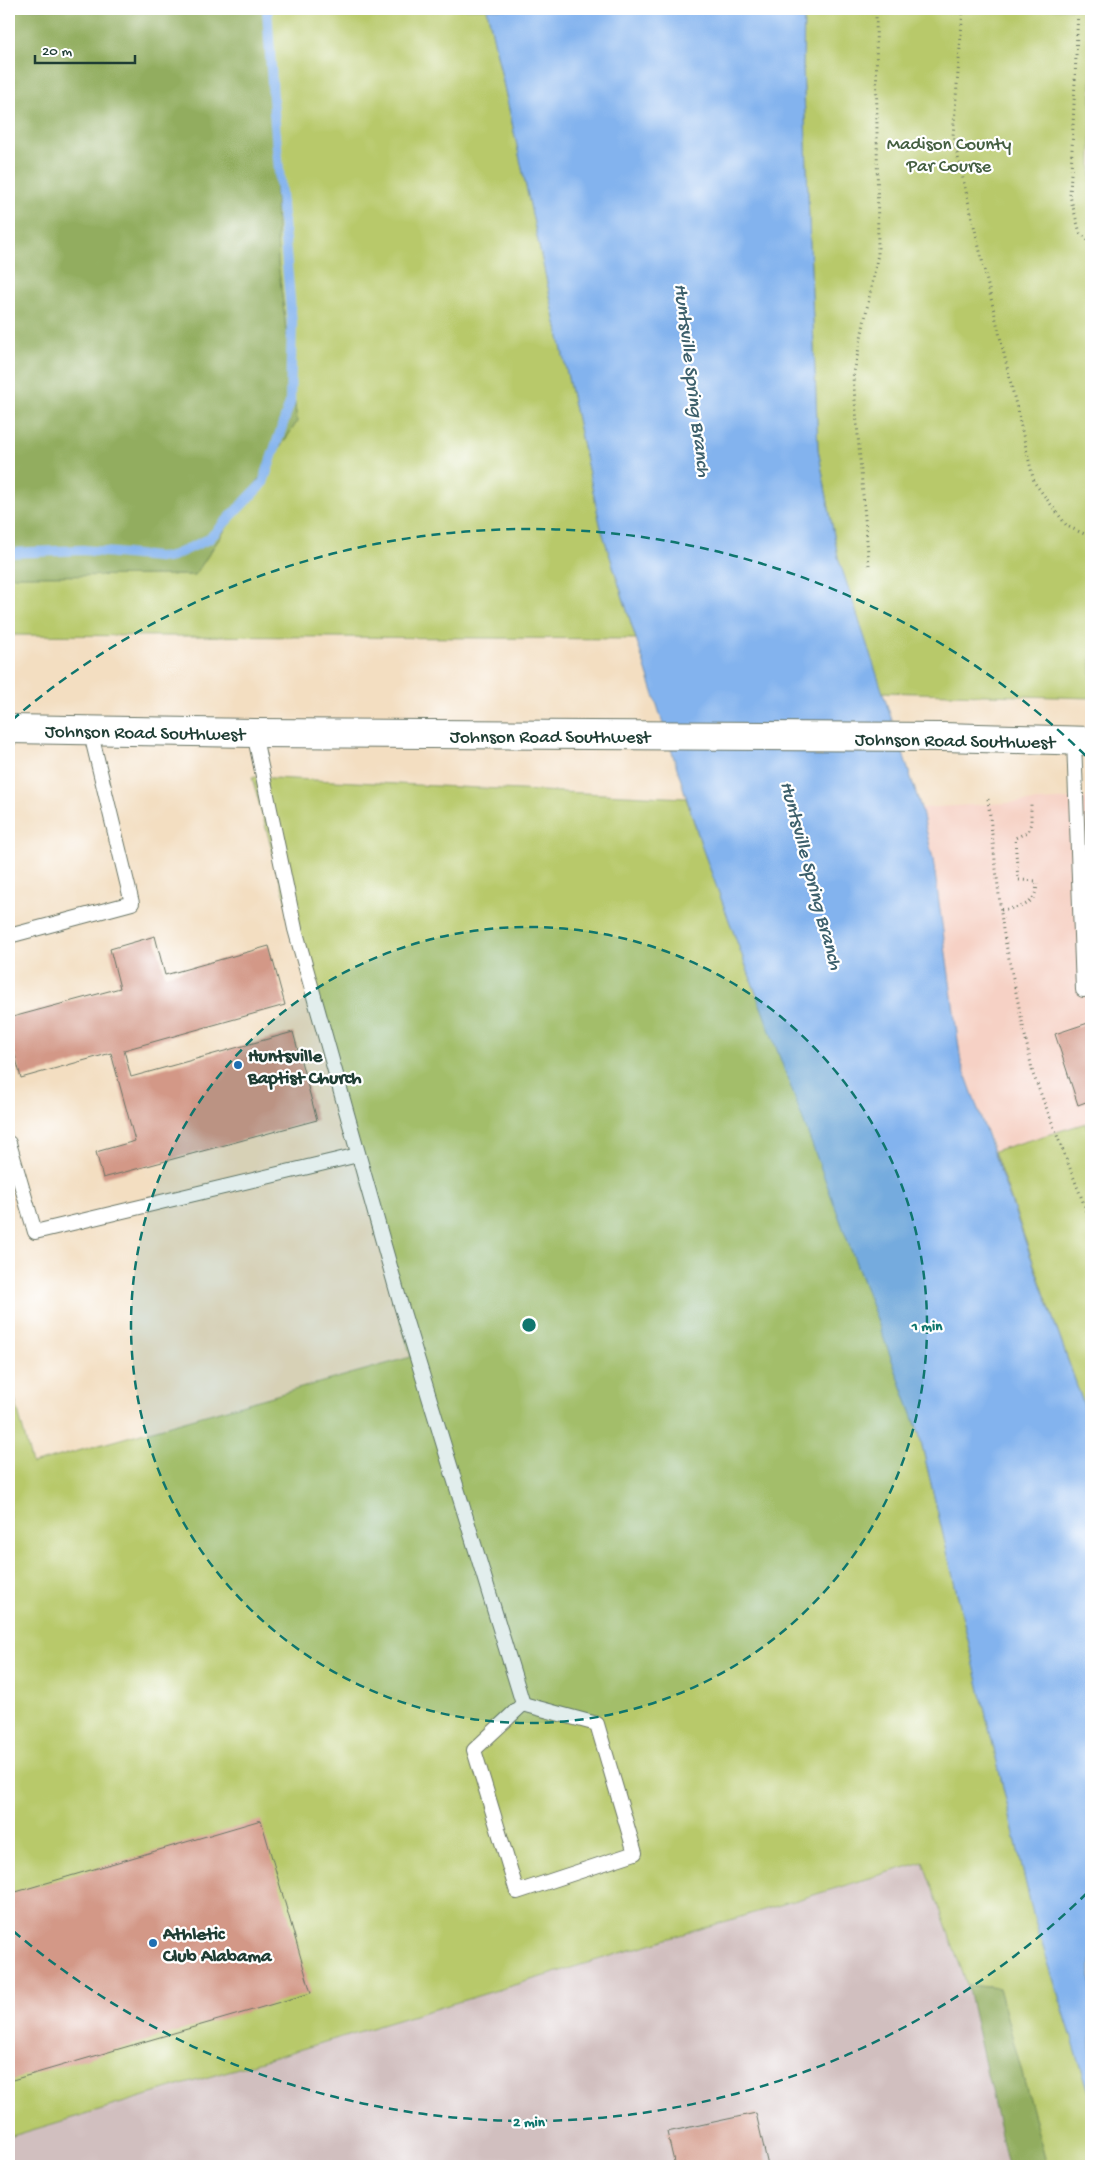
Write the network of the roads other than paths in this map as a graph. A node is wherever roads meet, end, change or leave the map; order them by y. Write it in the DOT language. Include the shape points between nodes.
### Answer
graph roads {
  1 [pos="9,729"];
  2 [pos="90,730"];
  3 [pos="254,733"];
  4 [pos="1083,741"];
  5 [pos="9,936"];
  6 [pos="1091,989"];
  7 [pos="9,1143"];
  8 [pos="358,1155"];
  9 [pos="524,1704"];
  1 -- 2 [label="street, Johnson Road Southwest"];
  2 -- 3 [label="street, Johnson Road Southwest"];
  2 -- 5 [label="lane" via="132,903"];
  3 -- 4 [label="street, Johnson Road Southwest" via="943,737"];
  3 -- 8 [label="lane" via="295,929"];
  4 -- 6 [label="lane" via="1083,990"];
  7 -- 8 [label="lane" via="36,1232"];
  8 -- 9 [label="lane"];
  9 -- 9 [label="lane" via="597,1724 634,1854 517,1892 474,1750"];
}
